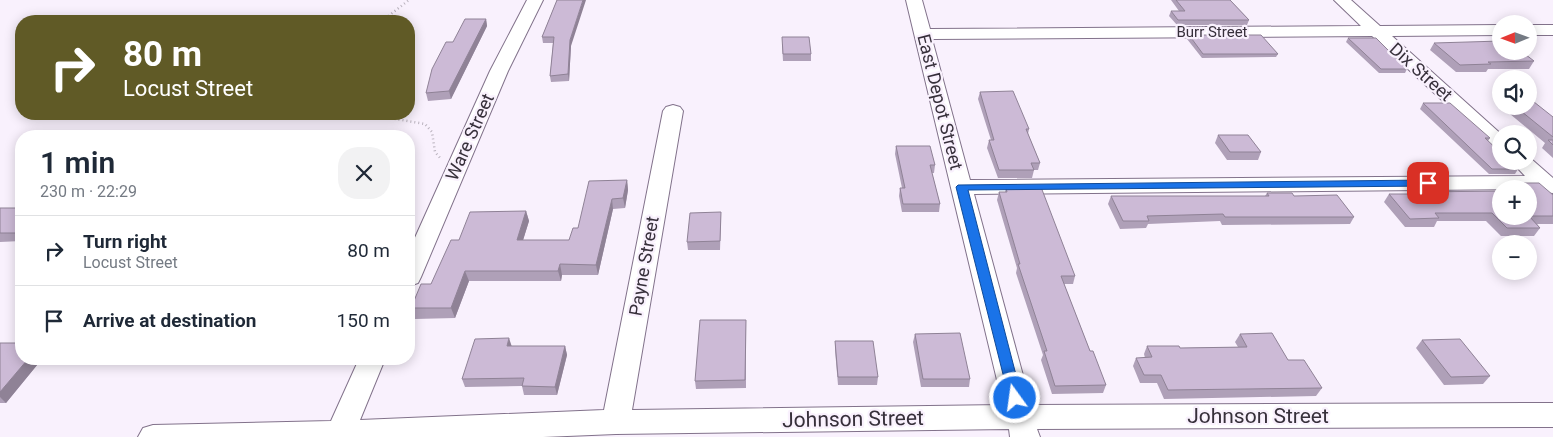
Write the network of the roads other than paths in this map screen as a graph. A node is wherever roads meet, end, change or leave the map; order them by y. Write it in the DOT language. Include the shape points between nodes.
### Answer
graph roads {
  1 [pos="535,0"];
  2 [pos="914,0"];
  3 [pos="1342,0"];
  4 [pos="1492,30"];
  5 [pos="1538,30"];
  6 [pos="1553,30"];
  7 [pos="1374,31"];
  8 [pos="923,34"];
  9 [pos="673,111"];
  10 [pos="1492,136"];
  11 [pos="1531,170"];
  12 [pos="1549,186"];
  13 [pos="962,187"];
  14 [pos="415,262"];
  15 [pos="369,365"];
  16 [pos="1553,415"];
  17 [pos="616,422"];
  18 [pos="1023,427"];
  19 [pos="339,435"];
  20 [pos="153,437"];
  1 -- 14 [label="street, Ware Street" via="499,71"];
  2 -- 8 [label="street, East Depot Street"];
  3 -- 7 [label="street, Dix Street"];
  4 -- 7 [label="street, Burr Street"];
  5 -- 6 [label="street"];
  7 -- 8 [label="street, Burr Street"];
  7 -- 10 [label="street, Dix Street"];
  8 -- 13 [label="street, East Depot Street"];
  9 -- 17 [label="street, Payne Street"];
  11 -- 12 [label="street"];
  12 -- 13 [label="street"];
  13 -- 18 [label="street, East Depot Street"];
  15 -- 19 [label="street"];
  16 -- 18 [label="street, Johnson Street"];
  17 -- 18 [label="street, Johnson Street"];
  17 -- 19 [label="street, Johnson Street"];
  19 -- 20 [label="street, Johnson Street"];
}
